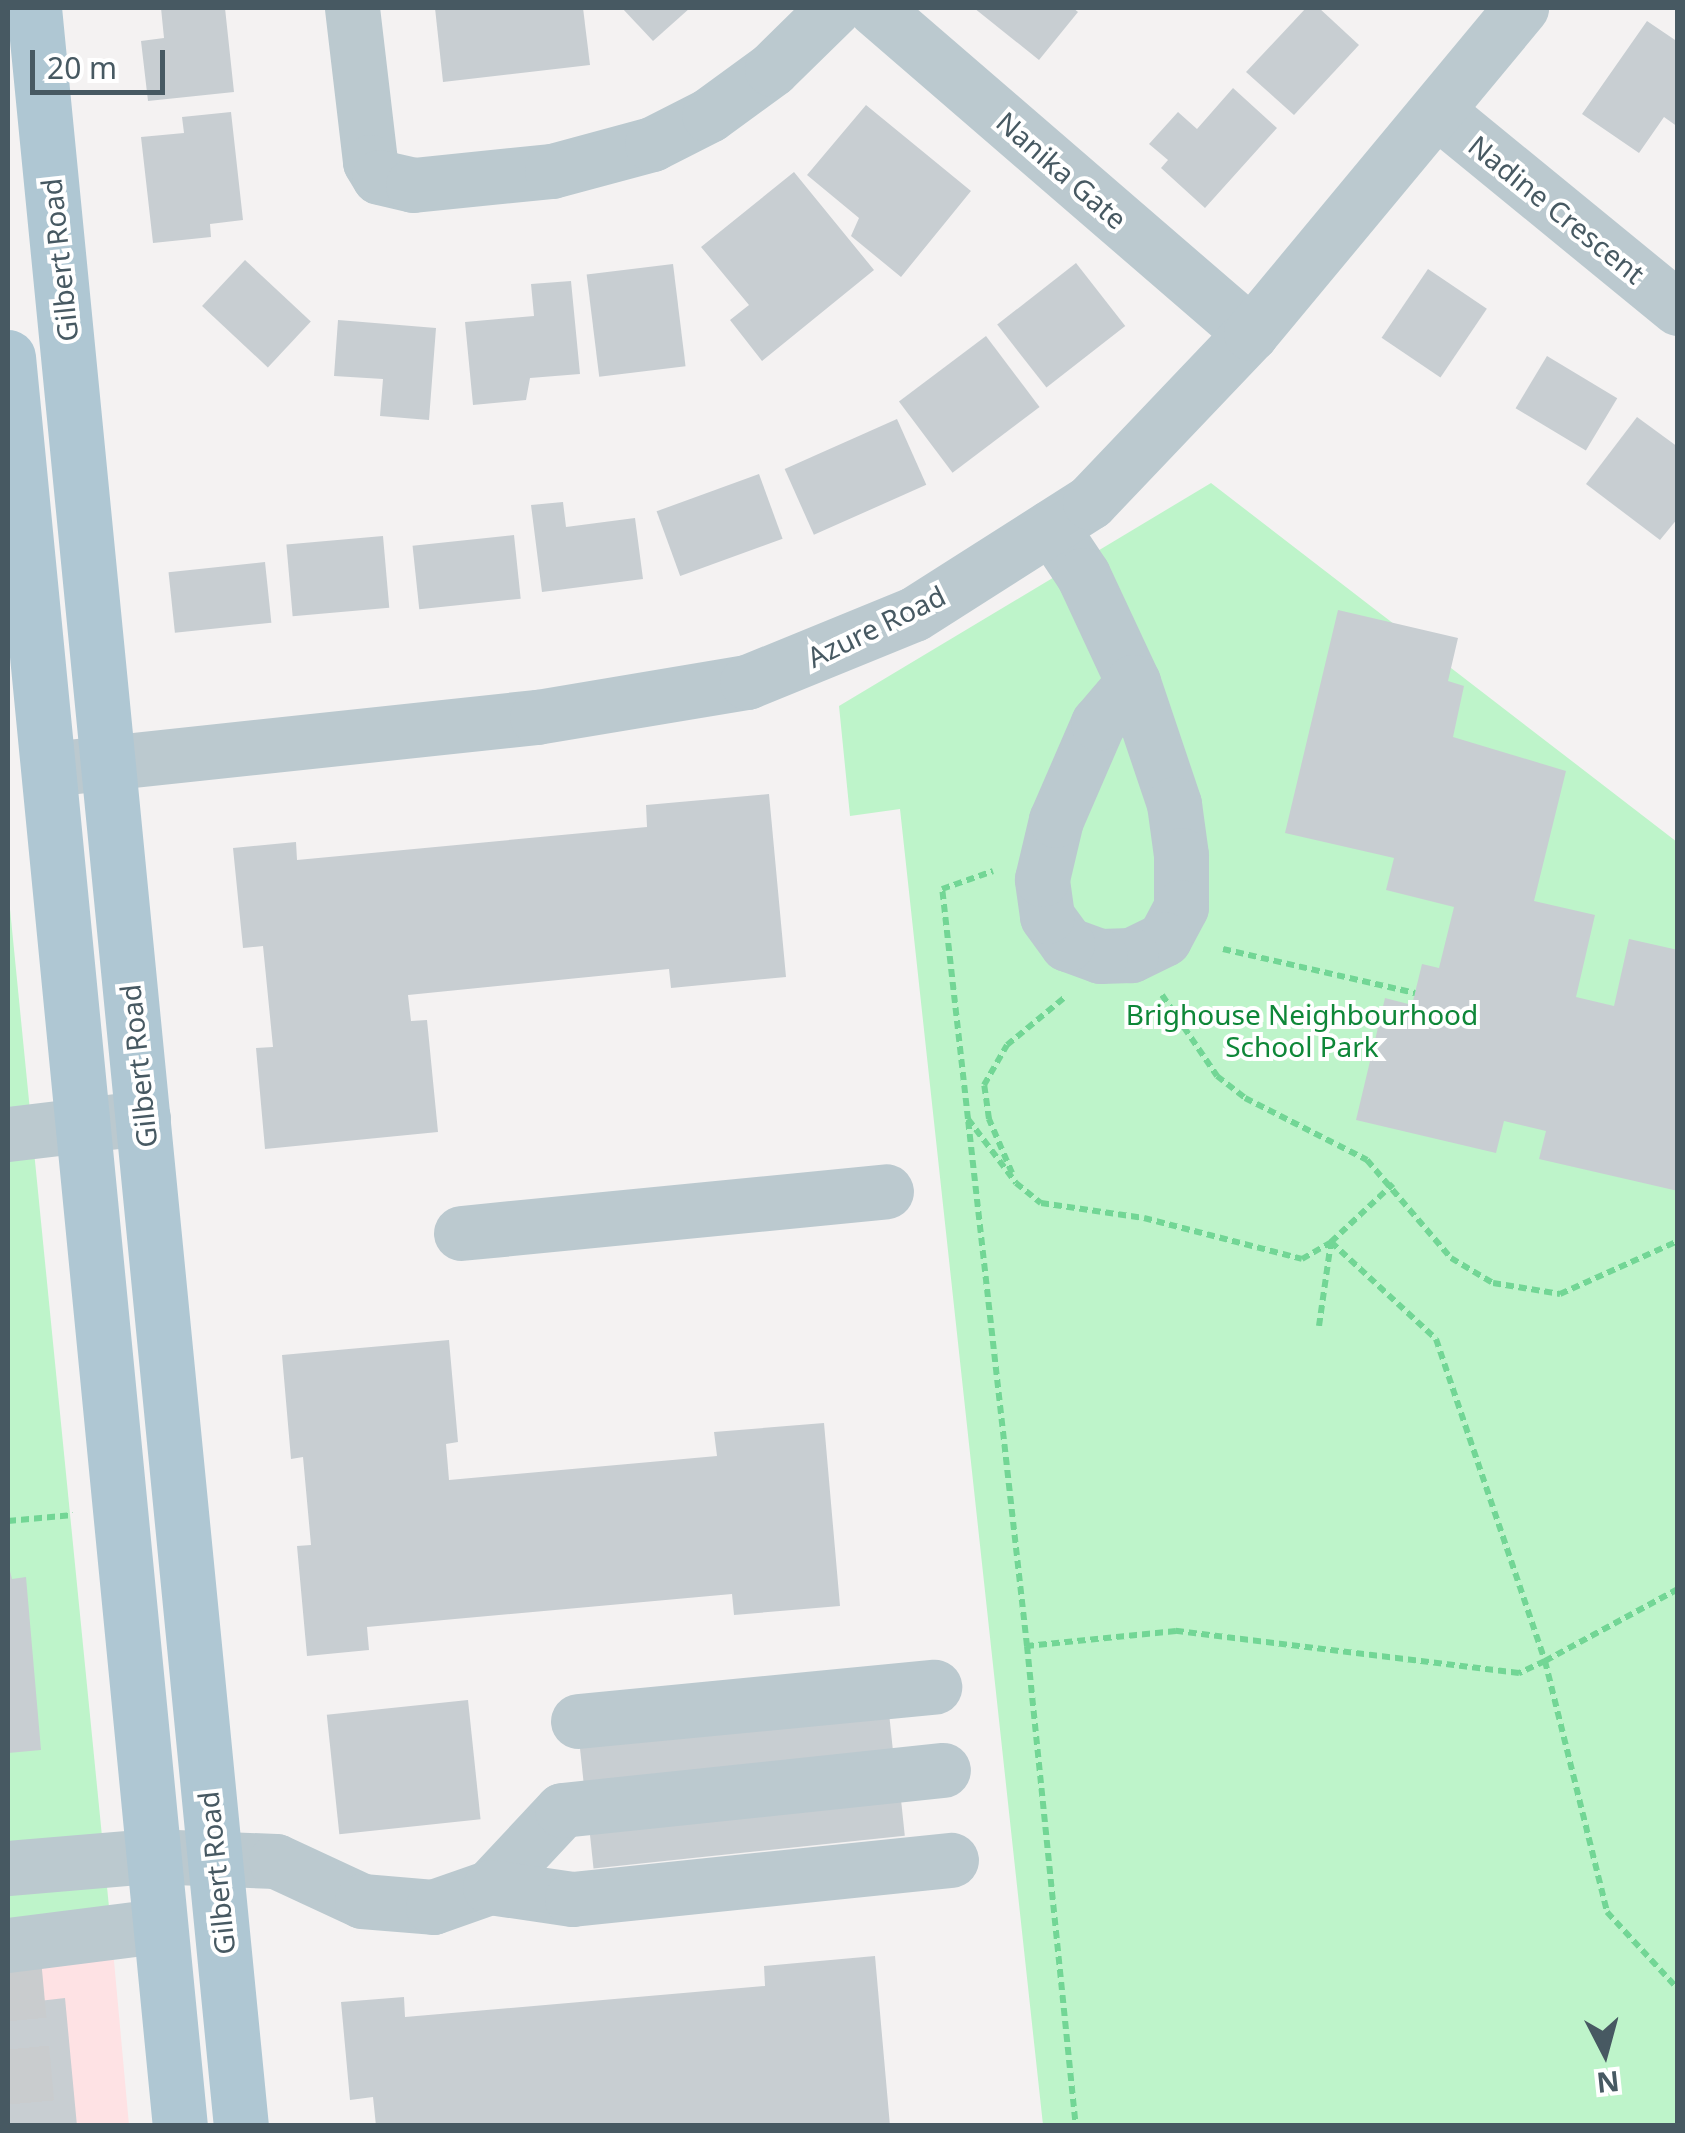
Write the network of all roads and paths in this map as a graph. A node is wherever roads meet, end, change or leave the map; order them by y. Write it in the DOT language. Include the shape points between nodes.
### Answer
graph roads {
  1 [pos="34,8"];
  2 [pos="352,8"];
  3 [pos="834,8"];
  4 [pos="874,8"];
  5 [pos="1521,8"];
  6 [pos="1438,111"];
  7 [pos="1678,308"];
  8 [pos="1251,334"];
  9 [pos="8,357"];
  10 [pos="1051,528"];
  11 [pos="1133,682"];
  12 [pos="108,762"];
  13 [pos="49,770"];
  14 [pos="995,870"];
  15 [pos="1223,949"];
  16 [pos="1415,993"];
  17 [pos="1162,994"];
  18 [pos="1066,997"];
  19 [pos="142,1118"];
  20 [pos="968,1118"];
  21 [pos="82,1124"];
  22 [pos="8,1134"];
  23 [pos="1016,1183"];
  24 [pos="1393,1184"];
  25 [pos="886,1190"];
  26 [pos="461,1233"];
  27 [pos="1678,1241"];
  28 [pos="1331,1242"];
  29 [pos="1319,1326"];
  30 [pos="80,1515"];
  31 [pos="8,1520"];
  32 [pos="1678,1588"];
  33 [pos="1027,1646"];
  34 [pos="1546,1661"];
  35 [pos="934,1687"];
  36 [pos="578,1721"];
  37 [pos="943,1770"];
  38 [pos="151,1856"];
  39 [pos="214,1860"];
  40 [pos="951,1860"];
  41 [pos="19,1867"];
  42 [pos="490,1887"];
  43 [pos="158,1926"];
  44 [pos="12,1952"];
  45 [pos="1678,1989"];
  46 [pos="180,2126"];
  47 [pos="240,2126"];
  48 [pos="1076,2126"];
  1 -- 12 [label="main road, Gilbert Road"];
  2 -- 3 [label="street" via="366,145 380,177 413,185 552,171 652,144 709,115 772,69"];
  4 -- 8 [label="street, Nanika Gate"];
  5 -- 6 [label="street, Azure Road"];
  6 -- 7 [label="street, Nadine Crescent"];
  6 -- 8 [label="street, Azure Road"];
  8 -- 10 [label="street, Azure Road" via="1090,502"];
  9 -- 13 [label="main road"];
  10 -- 11 [label="street" via="1083,576"];
  10 -- 12 [label="street, Azure Road" via="914,614 746,682 537,718"];
  12 -- 13 [label="street, Azure Road"];
  12 -- 19 [label="main road, Gilbert Road"];
  13 -- 21 [label="main road"];
  14 -- 20 [label="path" via="942,889"];
  15 -- 16 [label="path"];
  17 -- 24 [label="path" via="1217,1076 1245,1098 1334,1138"];
  18 -- 23 [label="path" via="1007,1045 984,1085 989,1118"];
  19 -- 21 [label="street"];
  19 -- 39 [label="main road, Gilbert Road"];
  20 -- 23 [label="path"];
  20 -- 33 [label="path"];
  21 -- 22 [label="street"];
  21 -- 38 [label="main road"];
  23 -- 28 [label="path" via="1041,1203 1144,1218 1258,1252 1302,1258"];
  24 -- 27 [label="path" via="1450,1258 1522,1292 1560,1294"];
  24 -- 28 [label="path"];
  25 -- 26 [label="street"];
  28 -- 29 [label="path"];
  28 -- 34 [label="path" via="1436,1339"];
  30 -- 31 [label="path"];
  32 -- 34 [label="path"];
  33 -- 34 [label="path" via="1176,1631 1519,1673"];
  33 -- 48 [label="path"];
  34 -- 45 [label="path" via="1607,1912"];
  35 -- 36 [label="street"];
  37 -- 42 [label="street" via="562,1810"];
  38 -- 39 [label="street"];
  38 -- 41 [label="street"];
  38 -- 43 [label="main road"];
  39 -- 42 [label="street" via="276,1861 362,1901 433,1907"];
  39 -- 47 [label="main road, Gilbert Road"];
  40 -- 42 [label="street" via="572,1899"];
  43 -- 44 [label="street"];
  43 -- 46 [label="main road"];
}
